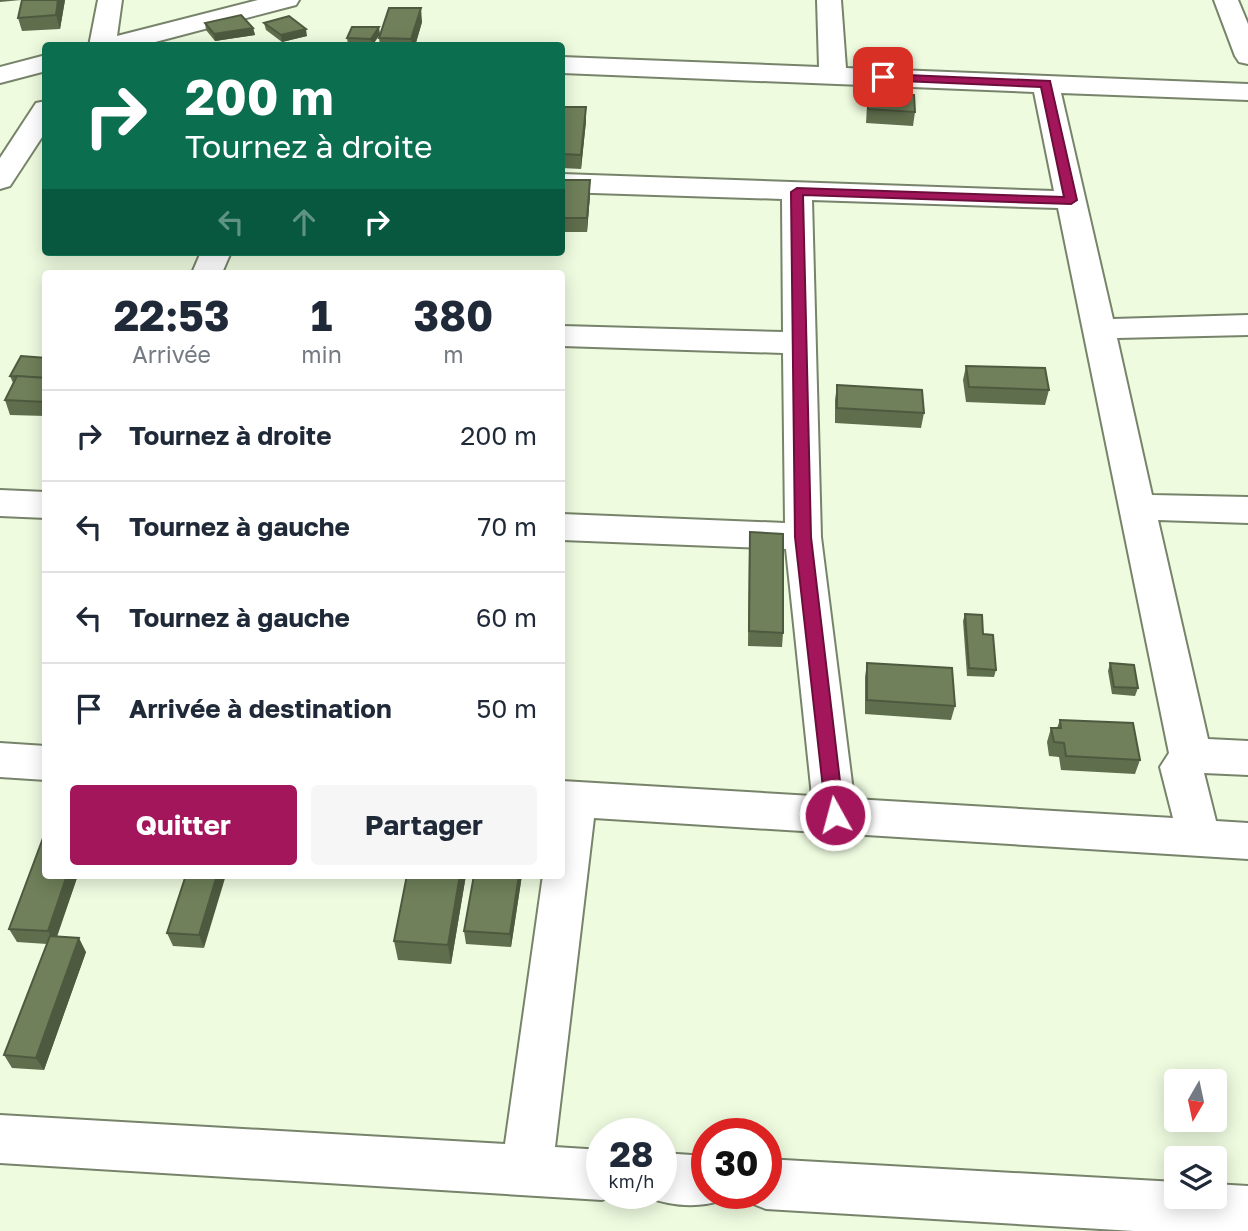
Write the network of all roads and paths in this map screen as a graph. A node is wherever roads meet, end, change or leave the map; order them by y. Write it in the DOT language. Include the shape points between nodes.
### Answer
graph roads {
  1 [pos="110,0"];
  2 [pos="287,0"];
  3 [pos="829,0"];
  4 [pos="1226,0"];
  5 [pos="1245,41"];
  6 [pos="103,42"];
  7 [pos="124,42"];
  8 [pos="42,64"];
  9 [pos="565,65"];
  10 [pos="0,75"];
  11 [pos="833,75"];
  12 [pos="1046,84"];
  13 [pos="1248,92"];
  14 [pos="42,115"];
  15 [pos="42,164"];
  16 [pos="7,171"];
  17 [pos="565,183"];
  18 [pos="797,192"];
  19 [pos="1071,200"];
  20 [pos="1248,325"];
  21 [pos="1099,329"];
  22 [pos="565,336"];
  23 [pos="799,343"];
  24 [pos="0,503"];
  25 [pos="42,505"];
  26 [pos="1137,507"];
  27 [pos="1248,510"];
  28 [pos="565,527"];
  29 [pos="803,537"];
  30 [pos="1191,757"];
  31 [pos="1248,758"];
  32 [pos="0,760"];
  33 [pos="42,764"];
  34 [pos="568,798"];
  35 [pos="835,815"];
  36 [pos="565,825"];
  37 [pos="1199,838"];
  38 [pos="1248,841"];
  39 [pos="559,879"];
  40 [pos="0,1139"];
  41 [pos="527,1170"];
  42 [pos="586,1174"];
  43 [pos="782,1186"];
  44 [pos="1248,1212"];
  45 [pos="1108,1217"];
  1 -- 6 [label="street"];
  2 -- 7 [label="street"];
  3 -- 11 [label="street"];
  4 -- 5 [label="street"];
  8 -- 10 [label="street"];
  9 -- 11 [label="street"];
  11 -- 12 [label="street"];
  12 -- 13 [label="street"];
  12 -- 19 [label="street"];
  14 -- 16 [label="street"];
  15 -- 16 [label="street"];
  17 -- 18 [label="street"];
  18 -- 19 [label="street"];
  18 -- 23 [label="street"];
  19 -- 21 [label="street"];
  20 -- 21 [label="street"];
  21 -- 26 [label="street"];
  22 -- 23 [label="street"];
  23 -- 29 [label="street"];
  24 -- 25 [label="street"];
  26 -- 27 [label="street"];
  26 -- 30 [label="street"];
  28 -- 29 [label="street"];
  29 -- 35 [label="street"];
  30 -- 31 [label="street"];
  30 -- 37 [label="street" via="1181,767"];
  32 -- 33 [label="street"];
  34 -- 35 [label="street"];
  34 -- 36 [label="street"];
  35 -- 37 [label="street"];
  37 -- 38 [label="street"];
  39 -- 41 [label="street"];
  40 -- 41 [label="street"];
  41 -- 42 [label="street"];
  43 -- 45 [label="street"];
  44 -- 45 [label="street"];
}
